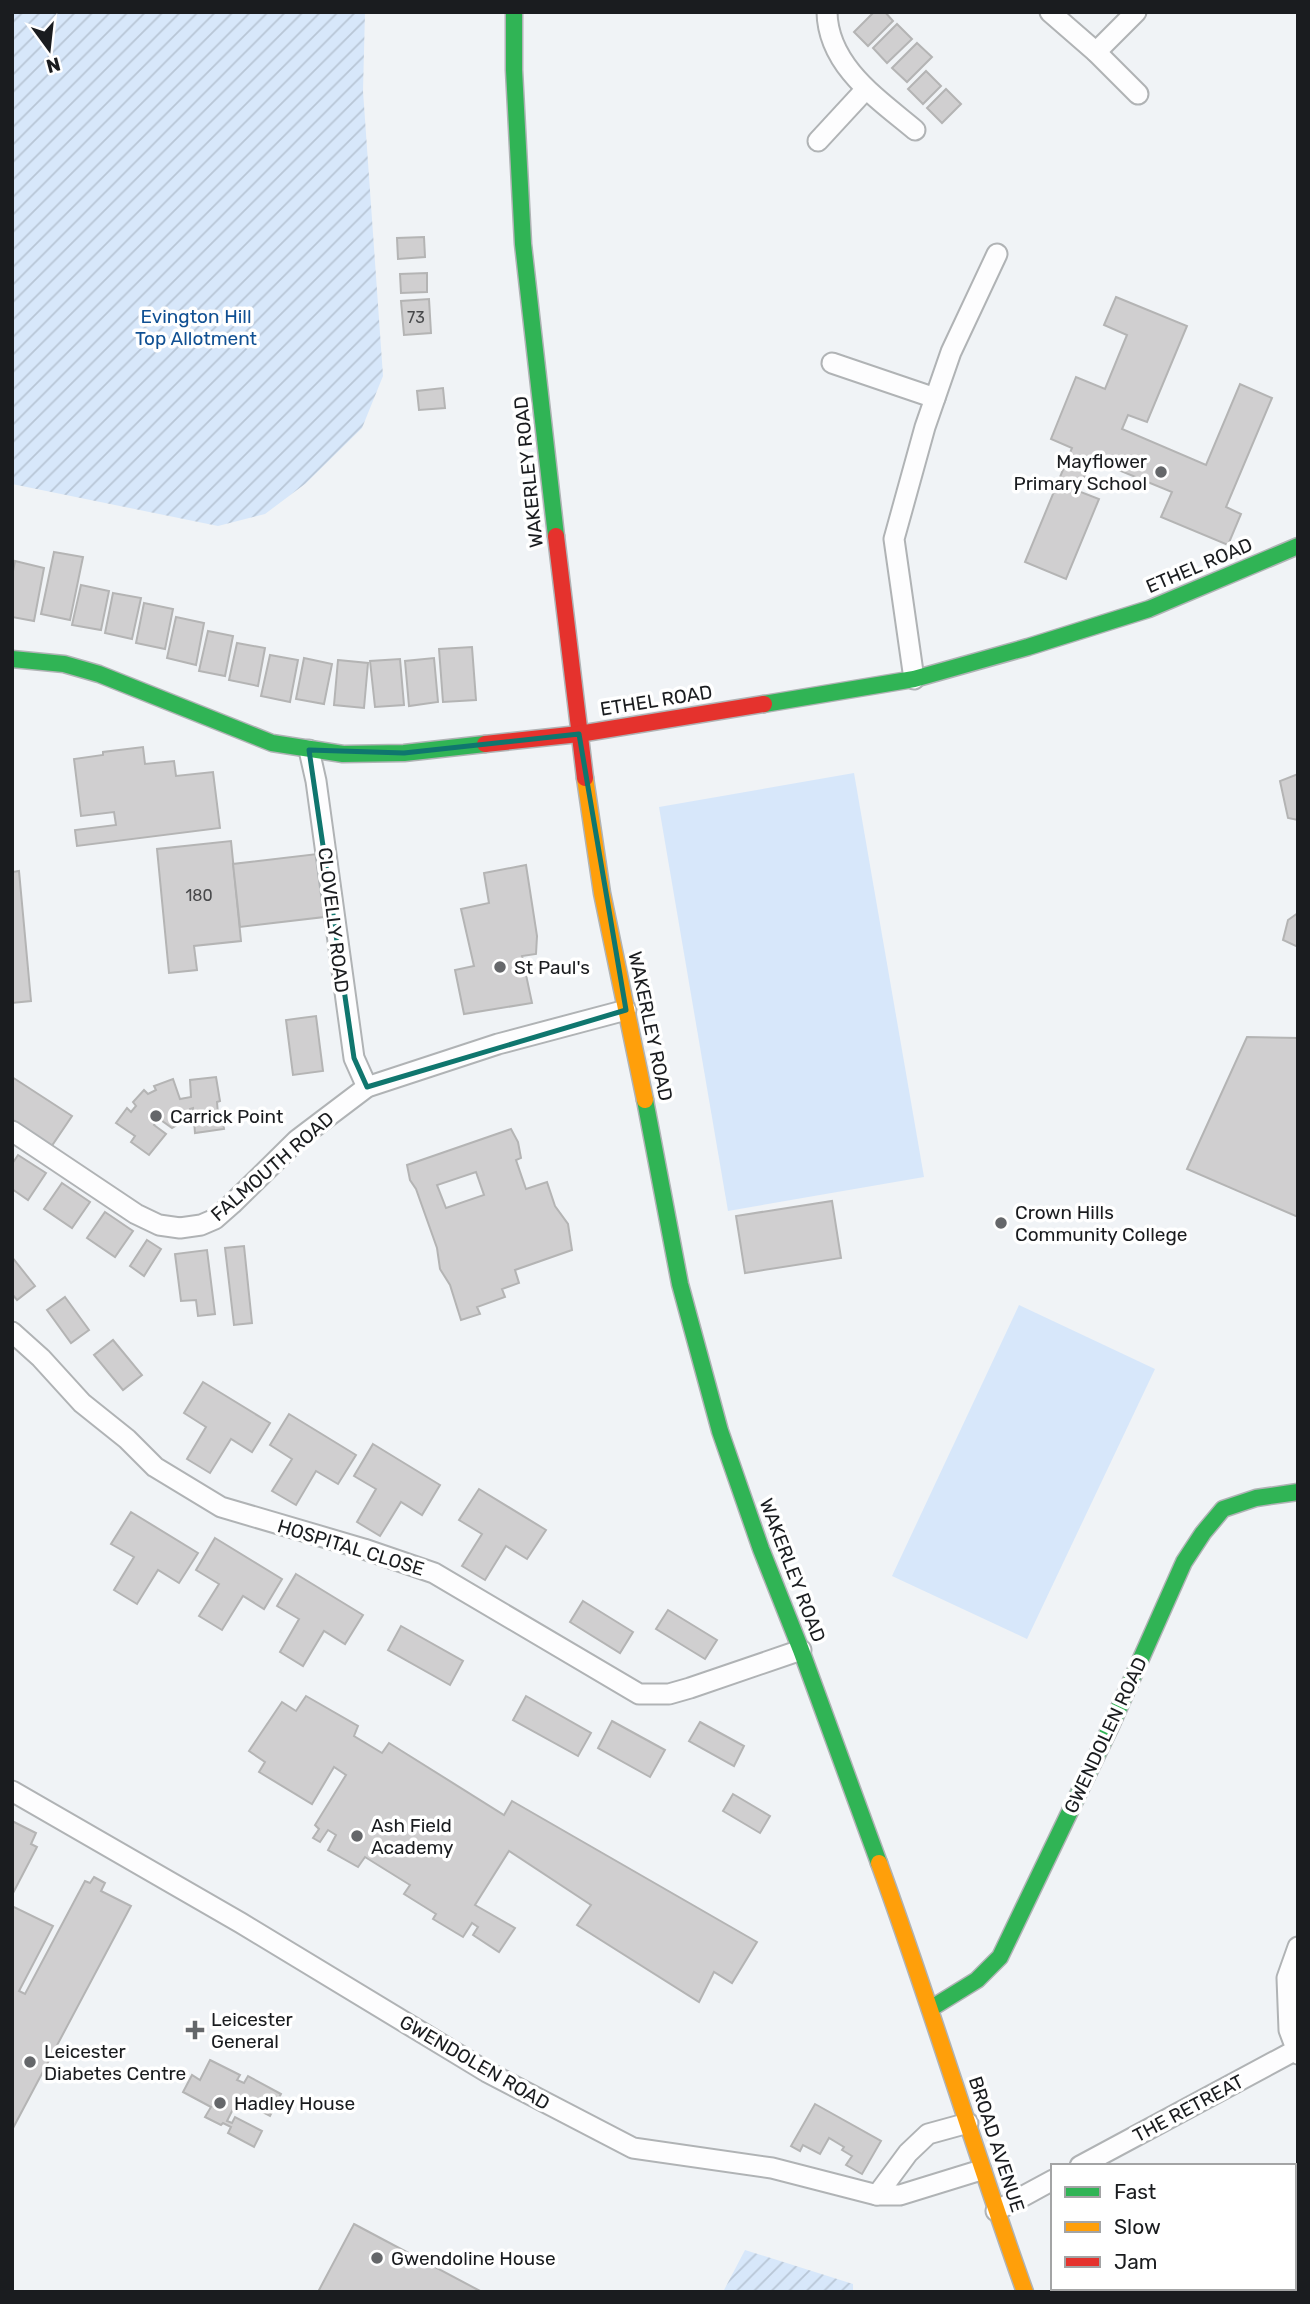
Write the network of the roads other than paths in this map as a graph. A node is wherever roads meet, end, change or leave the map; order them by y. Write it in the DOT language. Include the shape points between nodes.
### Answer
graph roads {
  1 [pos="514,12"];
  2 [pos="827,12"];
  3 [pos="1049,12"];
  4 [pos="1136,12"];
  5 [pos="1096,52"];
  6 [pos="866,89"];
  7 [pos="1138,94"];
  8 [pos="915,130"];
  9 [pos="818,141"];
  10 [pos="997,254"];
  11 [pos="832,363"];
  12 [pos="935,398"];
  13 [pos="1298,546"];
  14 [pos="12,659"];
  15 [pos="914,679"];
  16 [pos="579,734"];
  17 [pos="309,750"];
  18 [pos="626,1010"];
  19 [pos="367,1087"];
  20 [pos="12,1131"];
  21 [pos="12,1332"];
  22 [pos="1298,1492"];
  23 [pos="801,1650"];
  24 [pos="12,1791"];
  25 [pos="1298,1947"];
  26 [pos="930,2009"];
  27 [pos="1297,2052"];
  28 [pos="968,2123"];
  29 [pos="1084,2164"];
  30 [pos="981,2170"];
  31 [pos="1051,2181"];
  32 [pos="877,2195"];
  33 [pos="996,2211"];
  34 [pos="1025,2292"];
  1 -- 16 [label="main road, WAKERLEY ROAD" via="523,244"];
  2 -- 6 [label="street" via="837,55"];
  3 -- 5 [label="street"];
  4 -- 5 [label="street"];
  5 -- 7 [label="street"];
  6 -- 8 [label="street"];
  6 -- 9 [label="street"];
  10 -- 12 [label="street"];
  11 -- 12 [label="street"];
  12 -- 15 [label="street" via="894,539"];
  13 -- 15 [label="main road, ETHEL ROAD" via="1149,609"];
  14 -- 17 [label="main road, ETHEL ROAD" via="64,664 99,674 236,730"];
  15 -- 16 [label="main road, ETHEL ROAD"];
  16 -- 17 [label="main road, ETHEL ROAD" via="404,754"];
  16 -- 18 [label="main road, WAKERLEY ROAD" via="602,892"];
  17 -- 19 [label="street, CLOVELLY ROAD" via="354,1058"];
  18 -- 19 [label="street, FALMOUTH ROAD" via="488,1047"];
  18 -- 23 [label="main road, WAKERLEY ROAD" via="701,1369 761,1549"];
  19 -- 20 [label="street, FALMOUTH ROAD" via="297,1140 215,1219 201,1225 159,1225 136,1214"];
  21 -- 23 [label="street, HOSPITAL CLOSE" via="82,1403 155,1467 221,1507 434,1573 639,1694 679,1691"];
  22 -- 26 [label="main road, GWENDOLEN ROAD" via="1223,1509 1203,1533 1184,1562 1000,1957 989,1973"];
  23 -- 26 [label="main road, WAKERLEY ROAD"];
  24 -- 32 [label="street, GWENDOLEN ROAD" via="487,2072 632,2148 772,2168"];
  25 -- 27 [label="street" via="1287,1978 1289,2030"];
  26 -- 28 [label="main road, BROAD AVENUE"];
  27 -- 29 [label="street, THE RETREAT"];
  28 -- 30 [label="main road, BROAD AVENUE"];
  28 -- 32 [label="street" via="928,2134"];
  30 -- 32 [label="street, GWENDOLEN ROAD" via="900,2195"];
  30 -- 33 [label="main road, BROAD AVENUE"];
  31 -- 33 [label="street"];
  33 -- 34 [label="main road, BROAD AVENUE"];
}
